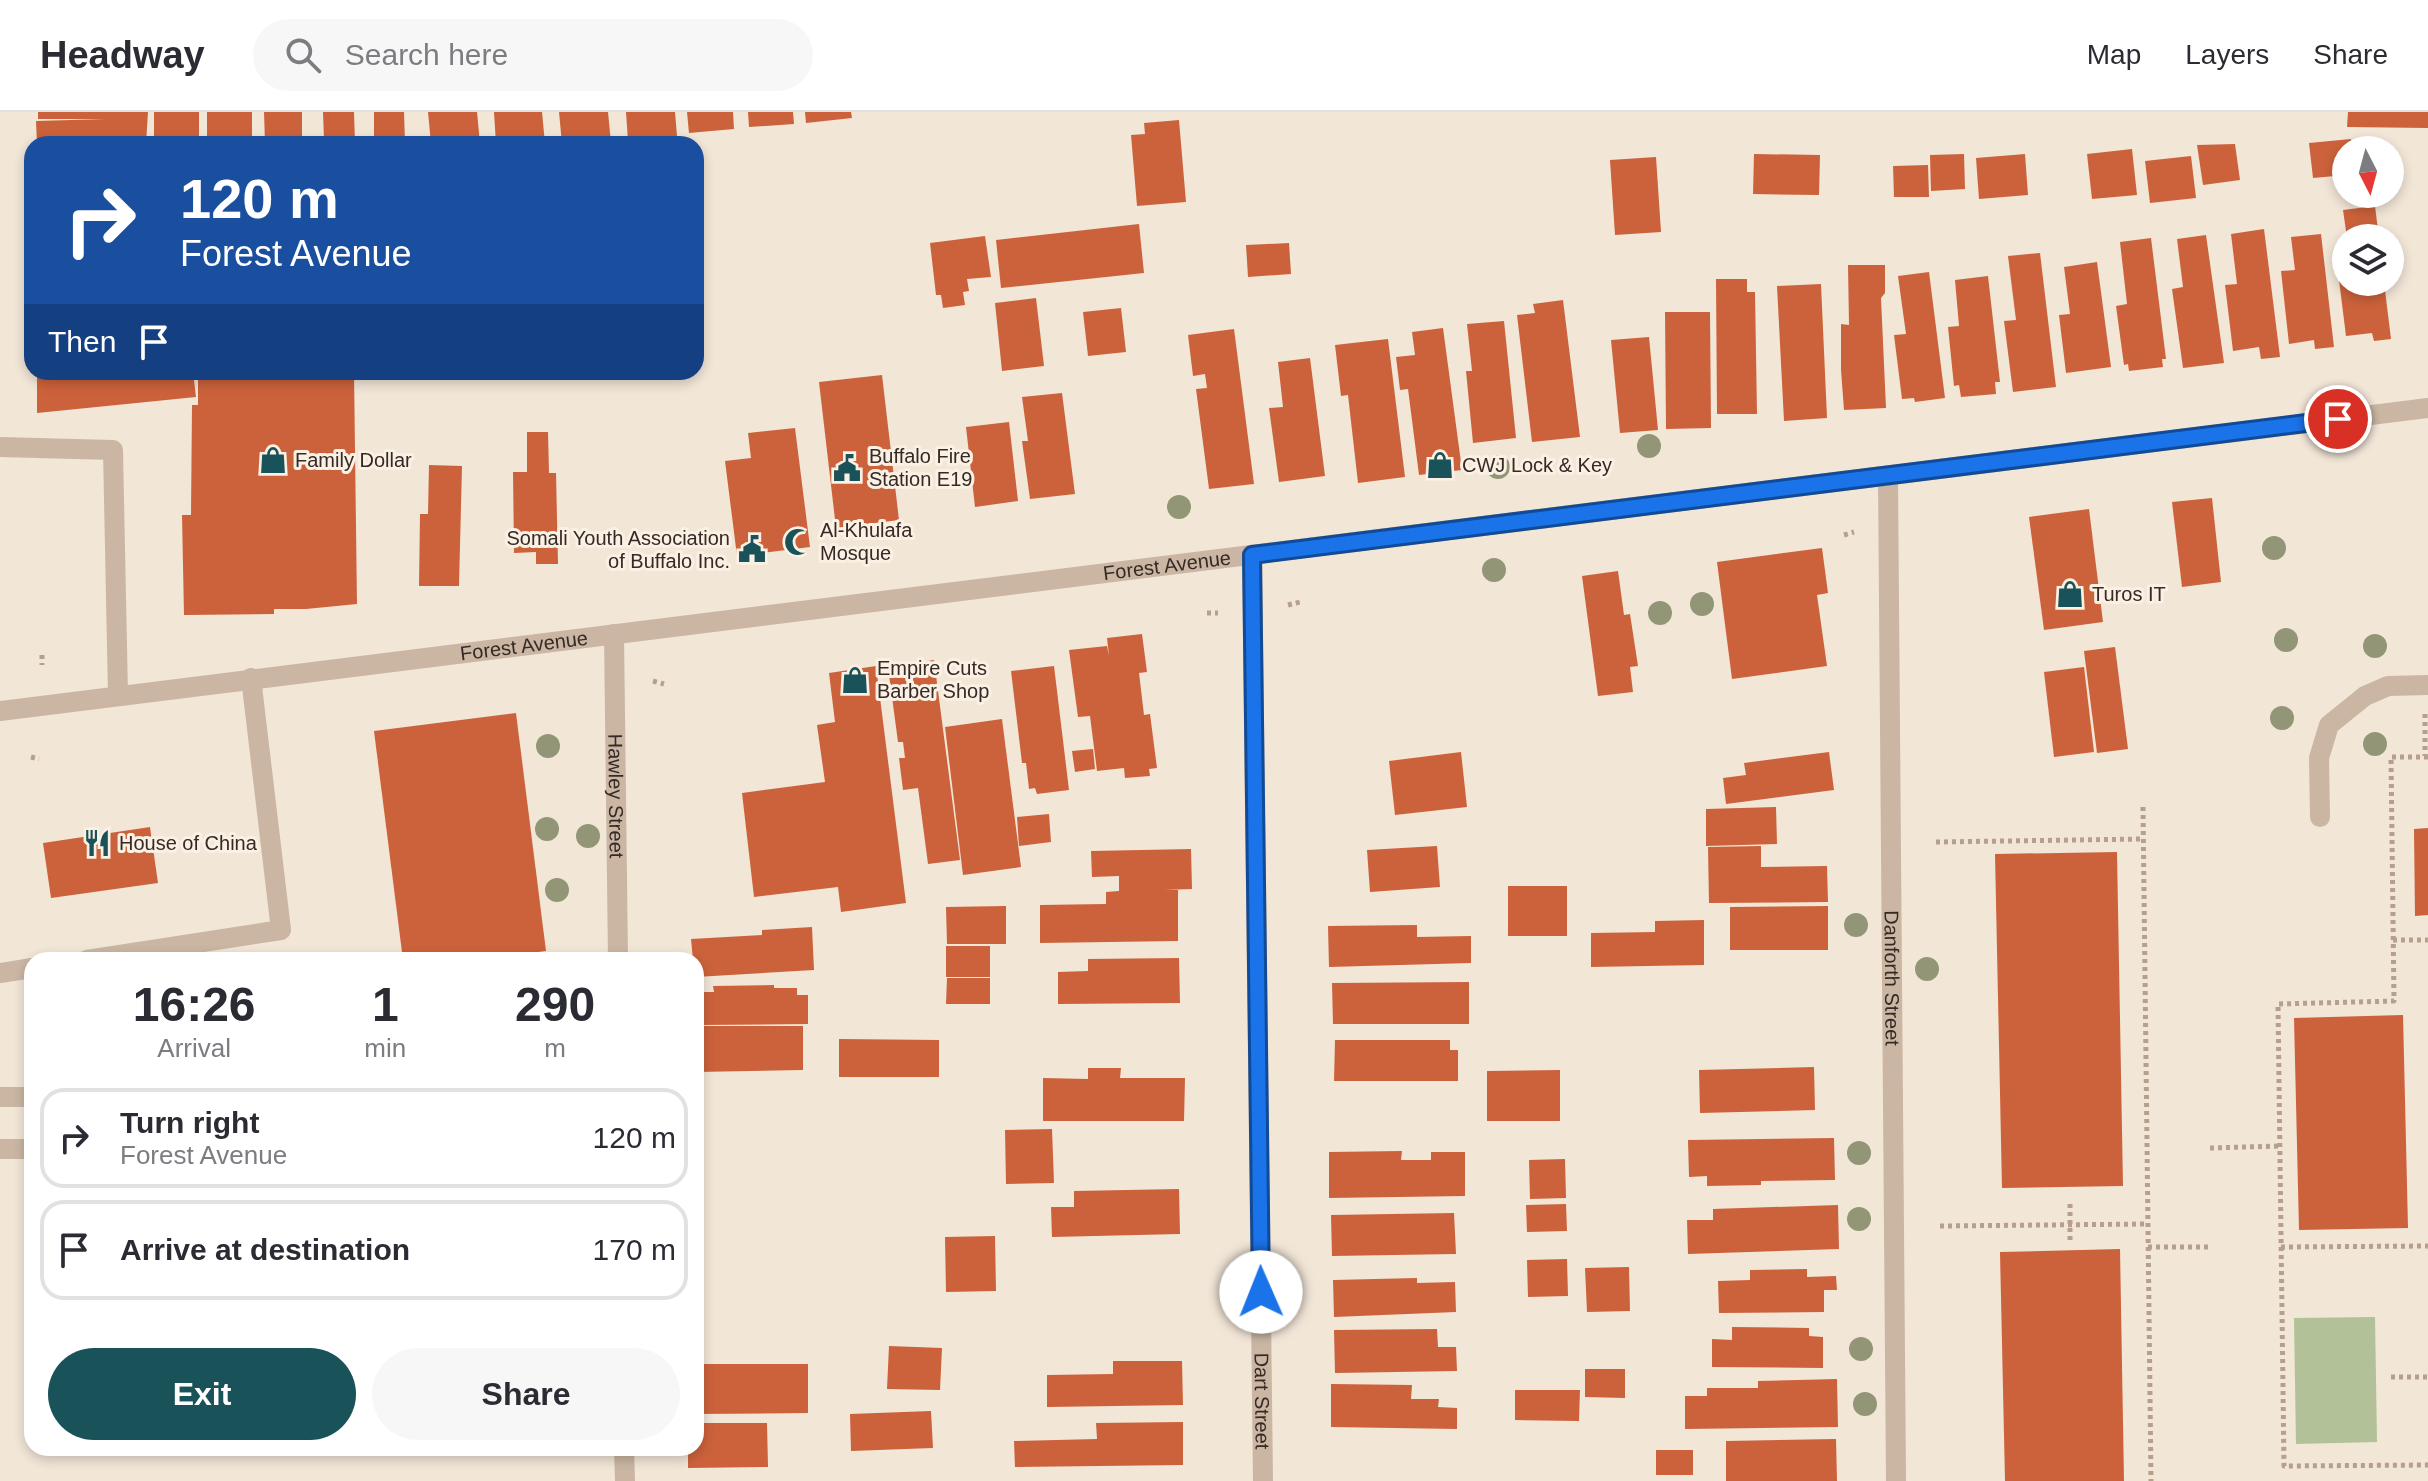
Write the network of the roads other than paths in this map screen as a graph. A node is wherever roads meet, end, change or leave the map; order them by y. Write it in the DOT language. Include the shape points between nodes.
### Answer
graph roads {
  1 [pos="2428,408"];
  2 [pos="0,447"];
  3 [pos="1888,476"];
  4 [pos="1252,555"];
  5 [pos="614,634"];
  6 [pos="251,678"];
  7 [pos="2428,685"];
  8 [pos="118,695"];
  9 [pos="0,711"];
  10 [pos="2320,817"];
  11 [pos="139,952"];
  12 [pos="618,952"];
  13 [pos="24,969"];
  14 [pos="0,973"];
  15 [pos="0,1097"];
  16 [pos="24,1097"];
  17 [pos="0,1149"];
  18 [pos="24,1149"];
  19 [pos="624,1456"];
  20 [pos="625,1481"];
  21 [pos="1263,1481"];
  22 [pos="1896,1481"];
  1 -- 3 [label="street, Forest Avenue"];
  2 -- 8 [label="street" via="113,450"];
  3 -- 4 [label="street, Forest Avenue"];
  3 -- 22 [label="street, Danforth Street"];
  4 -- 5 [label="street, Forest Avenue"];
  4 -- 21 [label="street, Dart Street"];
  5 -- 6 [label="street, Forest Avenue"];
  5 -- 12 [label="street, Hawley Street"];
  6 -- 8 [label="street, Forest Avenue"];
  6 -- 11 [label="street" via="281,930"];
  7 -- 10 [label="street" via="2388,686 2365,696 2329,725 2319,758"];
  8 -- 9 [label="street, Forest Avenue"];
  13 -- 14 [label="street"];
  15 -- 16 [label="street"];
  17 -- 18 [label="street"];
  19 -- 20 [label="street"];
}
